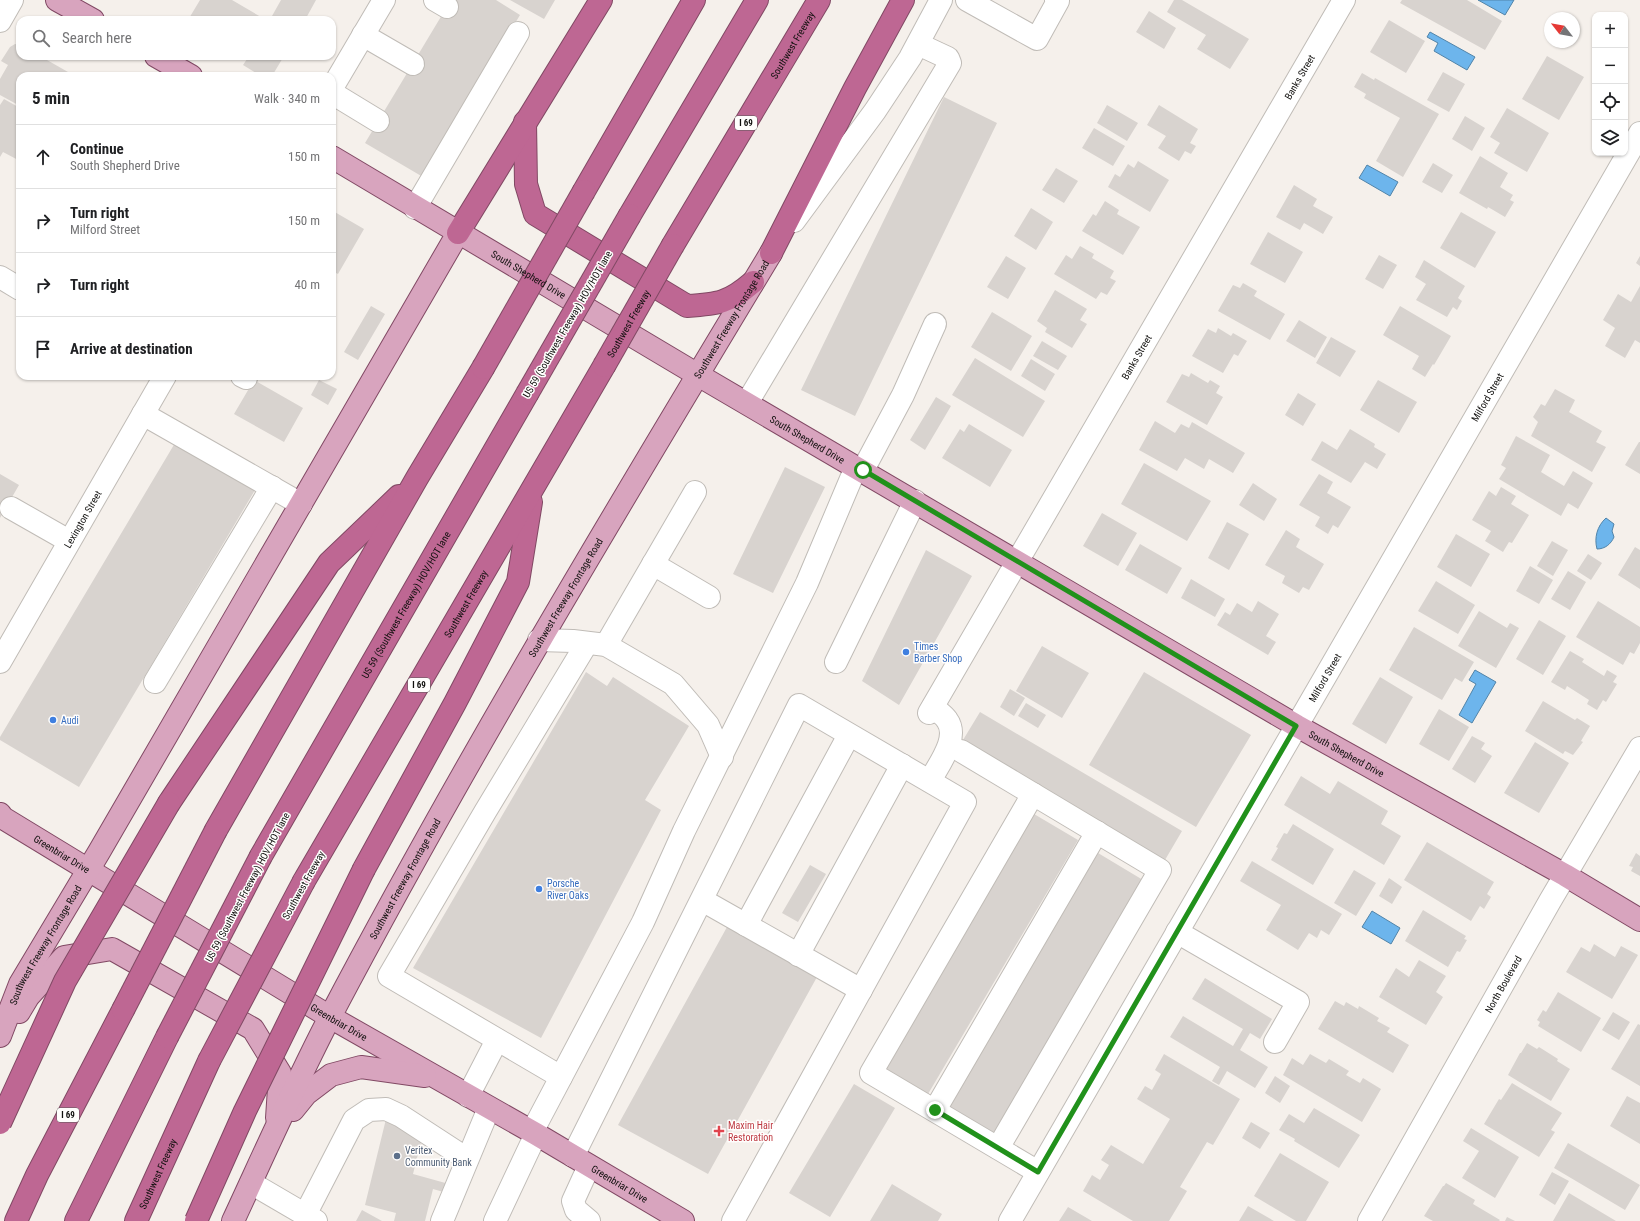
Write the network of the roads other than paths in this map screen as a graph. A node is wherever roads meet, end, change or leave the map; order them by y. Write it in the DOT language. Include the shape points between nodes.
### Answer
graph roads {
  1 [pos="12,0"];
  2 [pos="57,0"];
  3 [pos="384,0"];
  4 [pos="601,0"];
  5 [pos="694,0"];
  6 [pos="757,0"];
  7 [pos="819,0"];
  8 [pos="903,0"];
  9 [pos="941,0"];
  10 [pos="967,0"];
  11 [pos="1056,0"];
  12 [pos="1344,0"];
  13 [pos="86,16"];
  14 [pos="0,21"];
  15 [pos="363,35"];
  16 [pos="511,41"];
  17 [pos="918,44"];
  18 [pos="163,60"];
  19 [pos="413,64"];
  20 [pos="184,72"];
  21 [pos="336,81"];
  22 [pos="336,95"];
  23 [pos="378,121"];
  24 [pos="525,122"];
  25 [pos="1640,133"];
  26 [pos="336,159"];
  27 [pos="415,208"];
  28 [pos="458,233"];
  29 [pos="771,252"];
  30 [pos="0,277"];
  31 [pos="753,282"];
  32 [pos="16,287"];
  33 [pos="935,324"];
  34 [pos="698,375"];
  35 [pos="163,380"];
  36 [pos="747,403"];
  37 [pos="143,414"];
  38 [pos="860,468"];
  39 [pos="417,478"];
  40 [pos="272,487"];
  41 [pos="532,489"];
  42 [pos="695,492"];
  43 [pos="915,501"];
  44 [pos="301,504"];
  45 [pos="11,508"];
  46 [pos="69,541"];
  47 [pos="1018,562"];
  48 [pos="653,564"];
  49 [pos="709,597"];
  50 [pos="539,640"];
  51 [pos="596,644"];
  52 [pos="0,662"];
  53 [pos="836,662"];
  54 [pos="155,682"];
  55 [pos="1296,726"];
  56 [pos="849,735"];
  57 [pos="1640,748"];
  58 [pos="961,751"];
  59 [pos="722,757"];
  60 [pos="902,765"];
  61 [pos="930,781"];
  62 [pos="1033,794"];
  63 [pos="1,816"];
  64 [pos="1097,832"];
  65 [pos="89,869"];
  66 [pos="1565,875"];
  67 [pos="702,900"];
  68 [pos="1640,920"];
  69 [pos="746,925"];
  70 [pos="1178,932"];
  71 [pos="798,955"];
  72 [pos="861,990"];
  73 [pos="330,1018"];
  74 [pos="0,1036"];
  75 [pos="497,1040"];
  76 [pos="1275,1042"];
  77 [pos="0,1043"];
  78 [pos="561,1077"];
  79 [pos="437,1078"];
  80 [pos="468,1096"];
  81 [pos="489,1108"];
  82 [pos="935,1110"];
  83 [pos="0,1123"];
  84 [pos="276,1131"];
  85 [pos="534,1133"];
  86 [pos="998,1148"];
  87 [pos="467,1159"];
  88 [pos="581,1161"];
  89 [pos="1038,1172"];
  90 [pos="251,1183"];
  91 [pos="311,1218"];
  92 [pos="16,1221"];
  93 [pos="76,1221"];
  94 [pos="136,1221"];
  95 [pos="196,1221"];
  96 [pos="233,1221"];
  97 [pos="442,1221"];
  98 [pos="495,1221"];
  99 [pos="589,1221"];
  100 [pos="683,1221"];
  101 [pos="733,1221"];
  102 [pos="1010,1221"];
  103 [pos="1369,1221"];
  1 -- 14 [label="street"];
  2 -- 13 [label="main road"];
  3 -- 15 [label="street"];
  4 -- 24 [label="highway"];
  5 -- 39 [label="highway, I 69, bridge"];
  6 -- 93 [label="highway, US 59 (Southwest Freeway) HOV/HOT lane, bridge" via="630,215 261,856 167,1037"];
  7 -- 41 [label="highway, Southwest Freeway / I 69, bridge"];
  8 -- 29 [label="highway"];
  9 -- 17 [label="street, Southwest Freeway Frontage Road"];
  10 -- 11 [label="street" via="1037,39 1058,1"];
  12 -- 47 [label="street, Banks Street"];
  15 -- 19 [label="street"];
  15 -- 21 [label="street"];
  16 -- 27 [label="street" via="441,155"];
  17 -- 29 [label="street, Southwest Freeway Frontage Road" via="875,111"];
  17 -- 36 [label="street" via="948,58 950,63"];
  18 -- 20 [label="main road"];
  22 -- 23 [label="street"];
  24 -- 28 [label="highway"];
  24 -- 31 [label="highway" via="526,184 535,214 687,306 712,305 737,296"];
  25 -- 55 [label="street, Milford Street"];
  26 -- 27 [label="main road, South Shepherd Drive"];
  27 -- 28 [label="main road, South Shepherd Drive"];
  28 -- 34 [label="main road, South Shepherd Drive"];
  28 -- 44 [label="main road, Southwest Freeway Frontage Road"];
  29 -- 31 [label="main road, Southwest Freeway Frontage Road"];
  30 -- 32 [label="street"];
  31 -- 34 [label="main road, Southwest Freeway Frontage Road"];
  33 -- 38 [label="street" via="903,395"];
  34 -- 36 [label="main road, South Shepherd Drive"];
  34 -- 50 [label="main road, Southwest Freeway Frontage Road"];
  35 -- 37 [label="street, Lexington Street"];
  36 -- 38 [label="main road, South Shepherd Drive"];
  37 -- 40 [label="street"];
  37 -- 46 [label="street, Lexington Street"];
  38 -- 43 [label="main road, South Shepherd Drive"];
  38 -- 59 [label="street"];
  39 -- 83 [label="highway, bridge" via="329,563 169,803 65,981"];
  39 -- 92 [label="highway, I 69, bridge" via="216,830"];
  40 -- 44 [label="street"];
  40 -- 54 [label="street"];
  41 -- 94 [label="highway, Southwest Freeway / I 69, bridge" via="304,881 209,1061"];
  41 -- 95 [label="highway, bridge" via="518,582 455,704 364,868 245,1111"];
  42 -- 48 [label="street"];
  43 -- 47 [label="main road, South Shepherd Drive"];
  43 -- 53 [label="street"];
  44 -- 65 [label="main road, Southwest Freeway Frontage Road"];
  45 -- 46 [label="street"];
  46 -- 52 [label="street, Lexington Street"];
  47 -- 55 [label="main road, South Shepherd Drive"];
  47 -- 61 [label="street, Banks Street" via="931,710 948,720 951,730 950,744"];
  48 -- 49 [label="street"];
  48 -- 51 [label="street"];
  50 -- 51 [label="street" via="573,640"];
  50 -- 73 [label="main road, Southwest Freeway Frontage Road" via="402,882"];
  51 -- 59 [label="street" via="673,684 708,725"];
  51 -- 75 [label="street" via="485,812 390,976"];
  55 -- 66 [label="main road, South Shepherd Drive"];
  55 -- 70 [label="street, Milford Street"];
  56 -- 60 [label="street"];
  56 -- 67 [label="street" via="799,705"];
  56 -- 69 [label="street"];
  57 -- 66 [label="street, North Boulevard"];
  58 -- 62 [label="street"];
  59 -- 78 [label="street" via="684,831 643,922"];
  60 -- 61 [label="street"];
  60 -- 71 [label="street"];
  61 -- 72 [label="street" via="965,802"];
  62 -- 64 [label="street"];
  62 -- 82 [label="street" via="871,1073"];
  63 -- 65 [label="main road, Greenbriar Drive"];
  64 -- 82 [label="street"];
  64 -- 86 [label="street" via="1160,870"];
  65 -- 73 [label="main road, Greenbriar Drive"];
  65 -- 74 [label="main road, Southwest Freeway Frontage Road" via="20,984"];
  66 -- 68 [label="main road, South Shepherd Drive"];
  66 -- 103 [label="street, North Boulevard"];
  67 -- 69 [label="street"];
  67 -- 88 [label="street"];
  69 -- 71 [label="street"];
  70 -- 76 [label="street" via="1298,1002"];
  70 -- 89 [label="street, Milford Street"];
  71 -- 72 [label="street"];
  72 -- 101 [label="street"];
  73 -- 79 [label="main road, Greenbriar Drive"];
  73 -- 84 [label="main road, Southwest Freeway Frontage Road"];
  75 -- 78 [label="street"];
  75 -- 80 [label="street"];
  77 -- 84 [label="main road" via="28,997 64,957 112,949 254,1029 280,1073"];
  78 -- 85 [label="street"];
  79 -- 80 [label="main road, Greenbriar Drive"];
  79 -- 84 [label="main road" via="361,1067 330,1075 306,1094"];
  80 -- 81 [label="main road, Greenbriar Drive"];
  81 -- 85 [label="main road, Greenbriar Drive"];
  81 -- 87 [label="street"];
  82 -- 86 [label="street"];
  84 -- 90 [label="main road, Southwest Freeway Frontage Road"];
  85 -- 88 [label="main road, Greenbriar Drive"];
  85 -- 98 [label="street"];
  86 -- 89 [label="street"];
  87 -- 91 [label="street" via="401,1116 386,1109 369,1110 354,1120"];
  87 -- 97 [label="street"];
  88 -- 99 [label="street" via="573,1201 576,1210"];
  88 -- 100 [label="main road, Greenbriar Drive"];
  89 -- 102 [label="street, Milford Street"];
  90 -- 91 [label="street"];
  90 -- 96 [label="main road, Southwest Freeway Frontage Road"];
}
